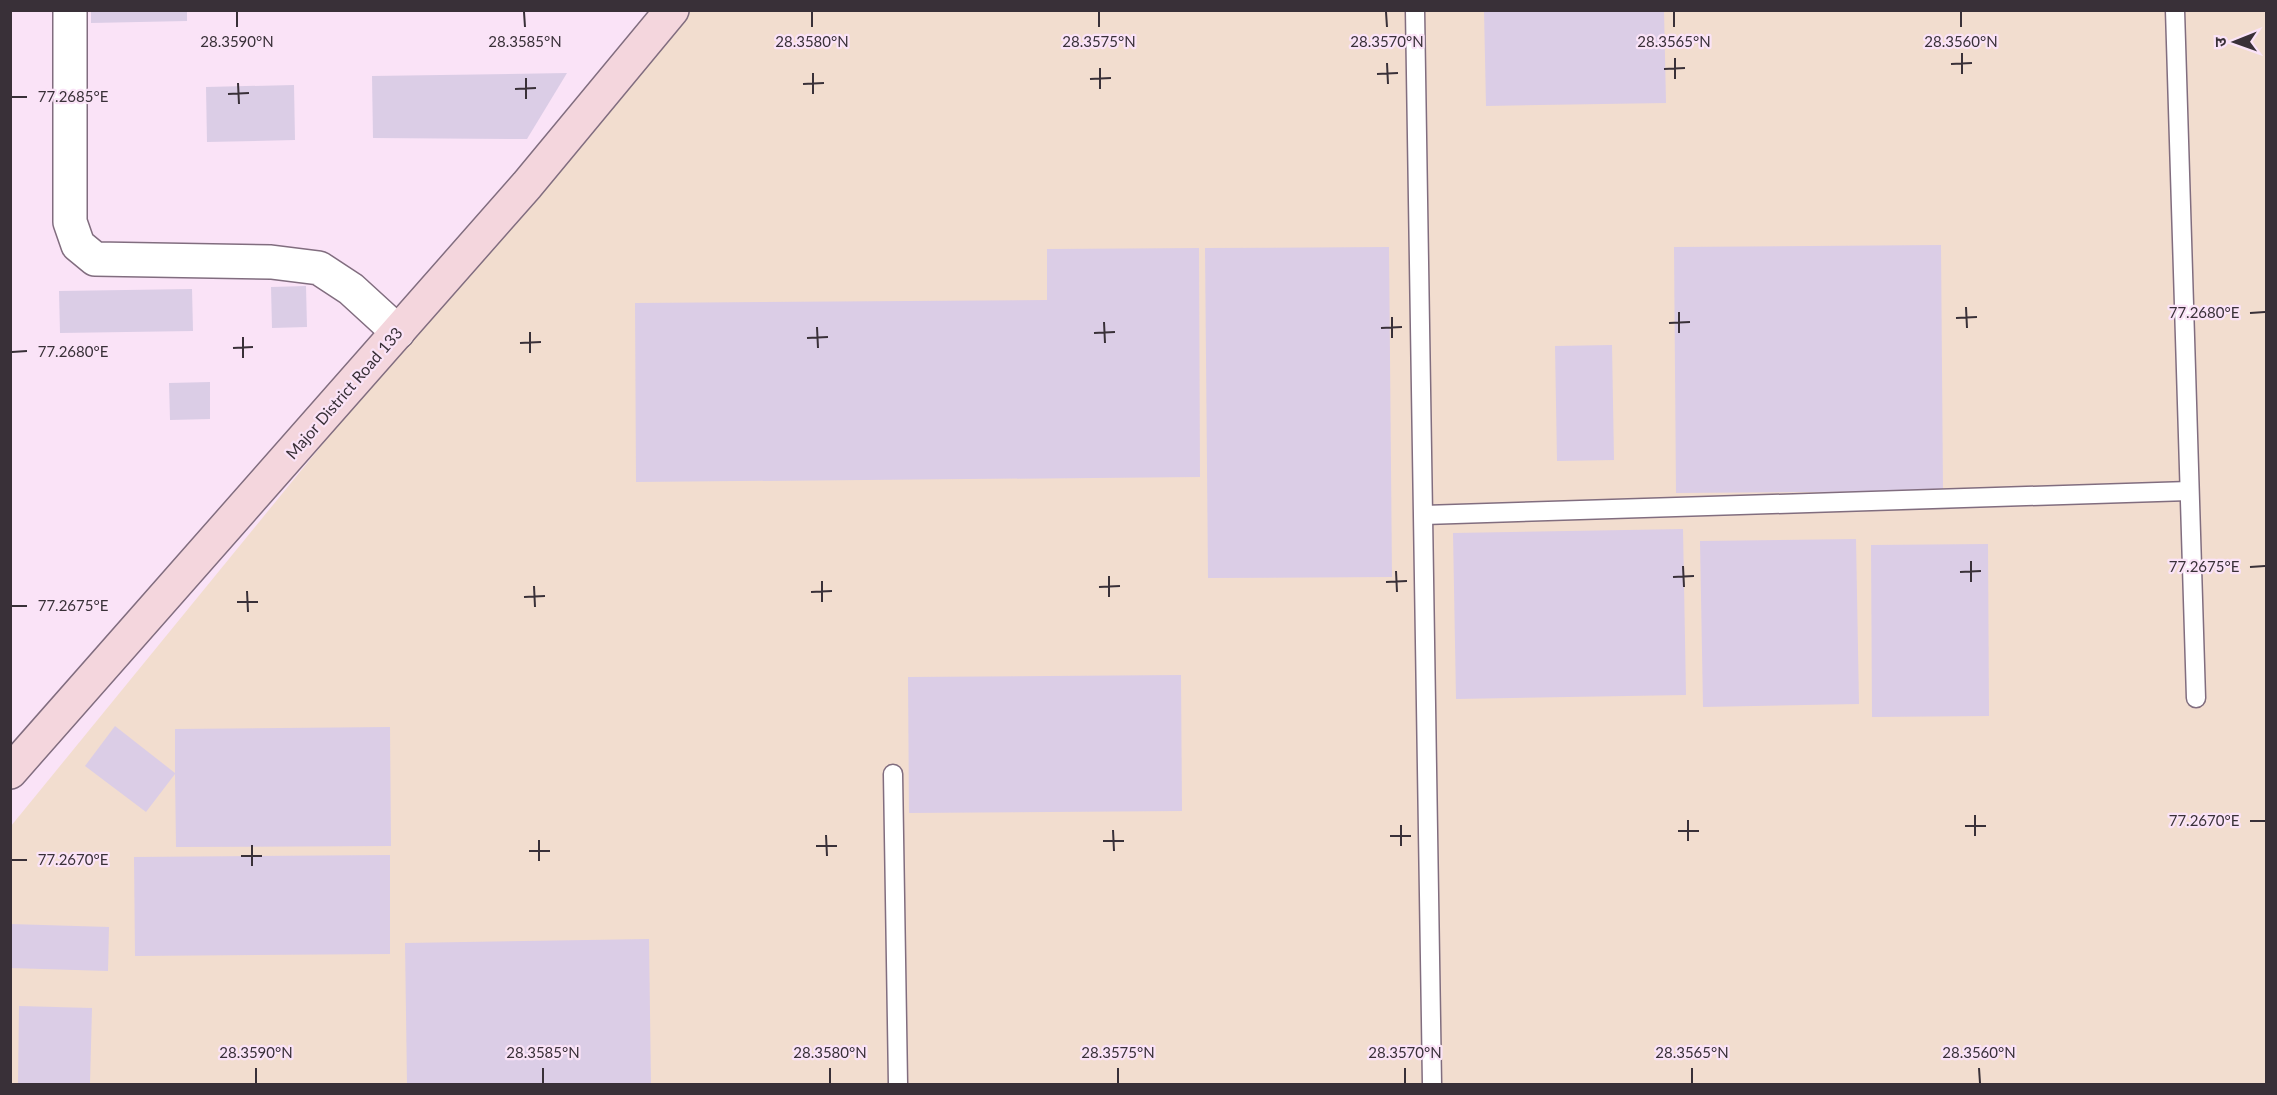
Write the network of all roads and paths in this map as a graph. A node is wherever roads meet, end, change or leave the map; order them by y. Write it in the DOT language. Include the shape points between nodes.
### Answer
graph roads {
  1 [pos="70,10"];
  2 [pos="672,10"];
  3 [pos="1415,10"];
  4 [pos="2175,10"];
  5 [pos="398,332"];
  6 [pos="2190,491"];
  7 [pos="1424,515"];
  8 [pos="2196,698"];
  9 [pos="10,772"];
  10 [pos="893,774"];
  11 [pos="898,1084"];
  12 [pos="1432,1084"];
  1 -- 5 [label="street" via="70,222 78,245 95,259 271,262 319,268 351,289"];
  2 -- 5 [label="main road, Major District Road 133"];
  3 -- 7 [label="lane"];
  4 -- 6 [label="lane"];
  5 -- 9 [label="main road, Major District Road 133"];
  6 -- 7 [label="lane"];
  6 -- 8 [label="lane"];
  7 -- 12 [label="lane"];
  10 -- 11 [label="lane"];
}
